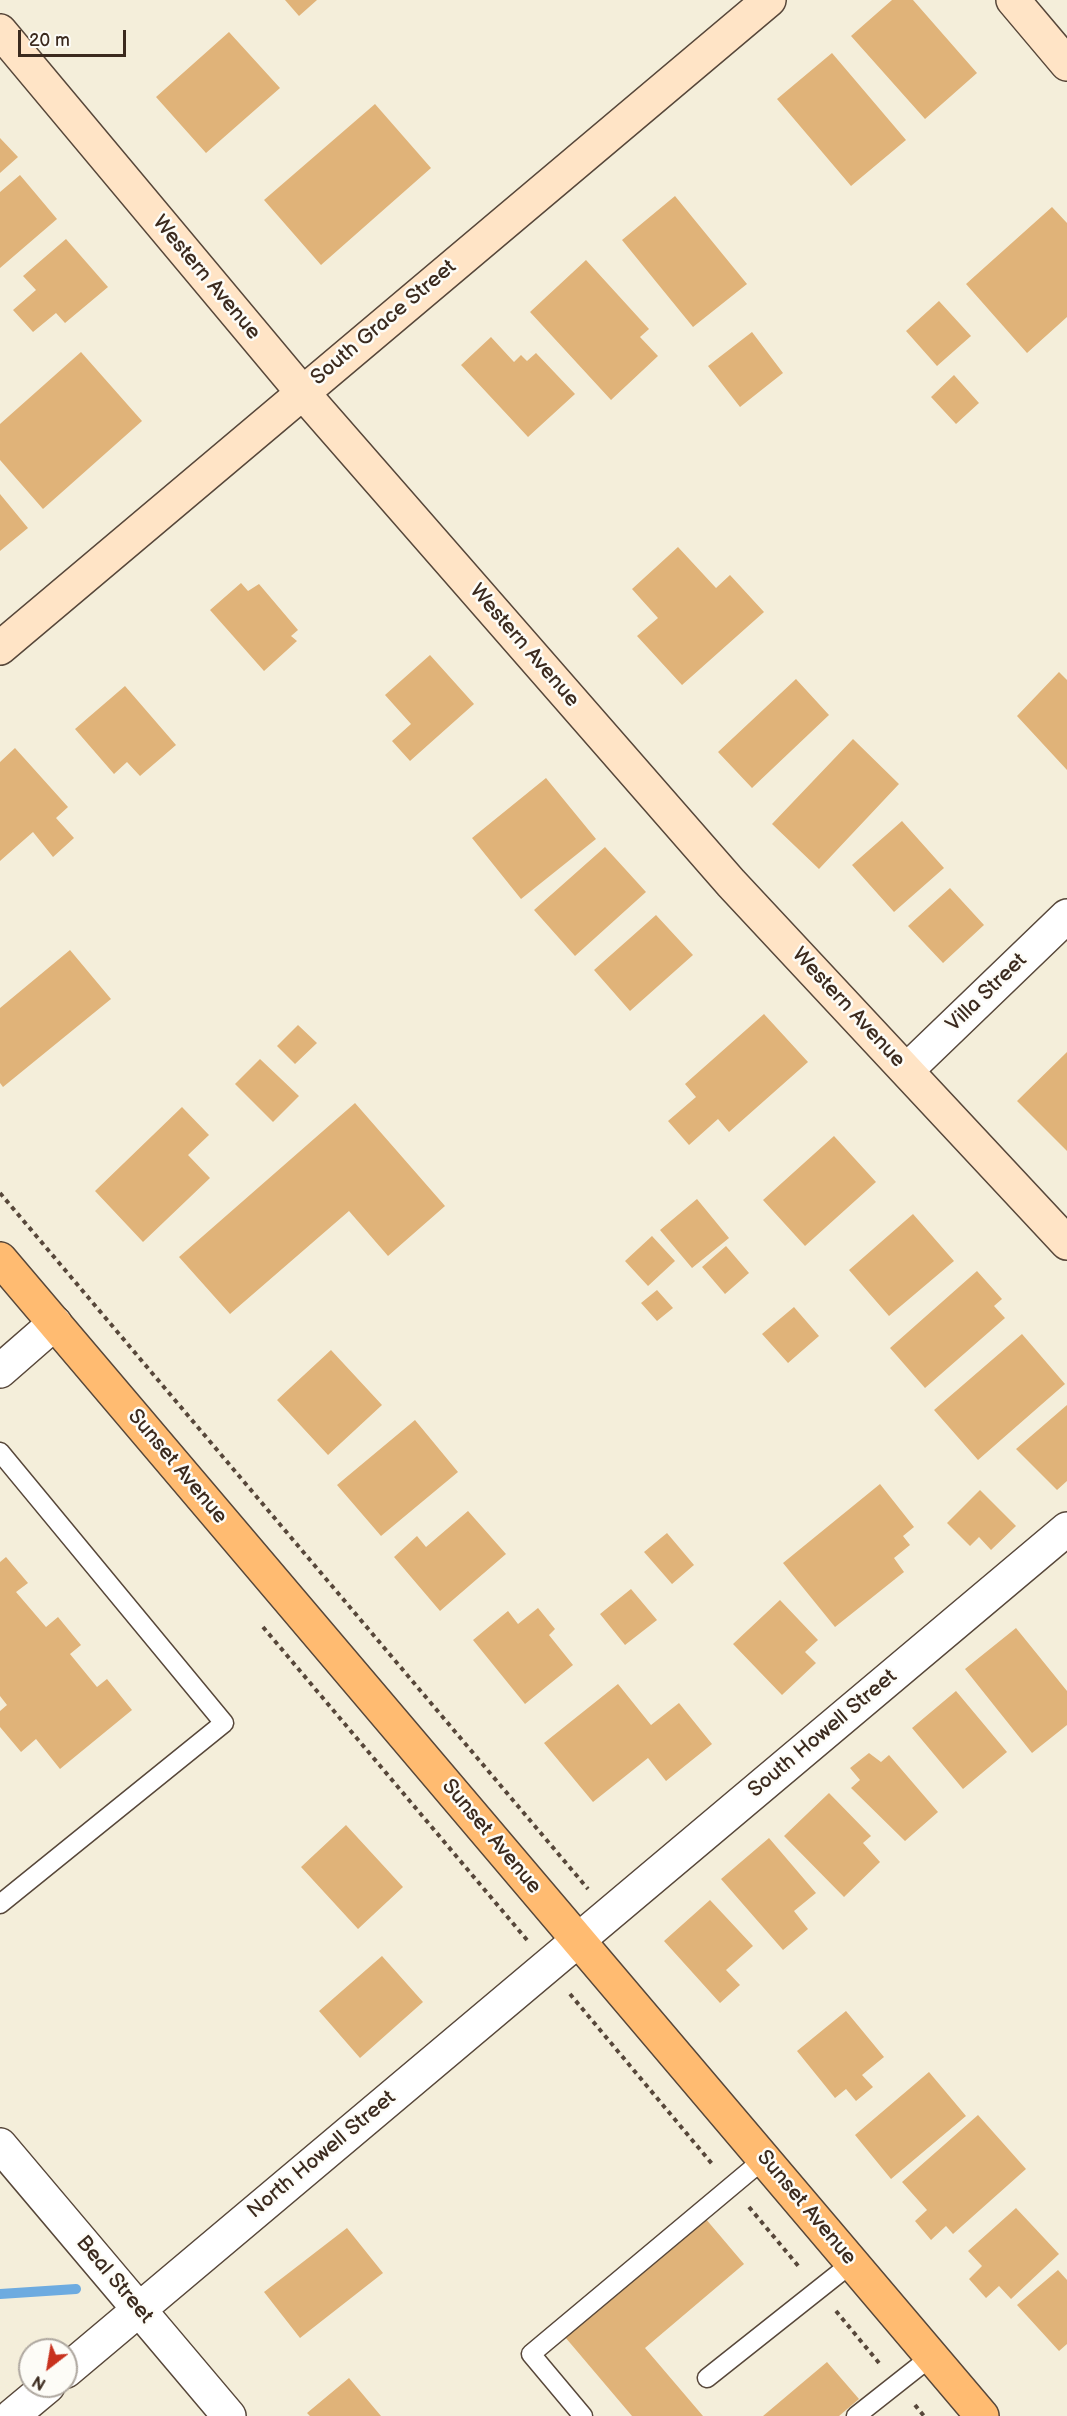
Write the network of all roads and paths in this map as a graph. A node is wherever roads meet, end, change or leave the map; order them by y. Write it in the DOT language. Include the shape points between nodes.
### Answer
graph roads {
  1 [pos="769,0"];
  2 [pos="1013,0"];
  3 [pos="0,31"];
  4 [pos="1067,64"];
  5 [pos="302,392"];
  6 [pos="0,648"];
  7 [pos="1067,916"];
  8 [pos="907,1070"];
  9 [pos="0,1193"];
  10 [pos="1067,1243"];
  11 [pos="0,1259"];
  12 [pos="55,1323"];
  13 [pos="0,1371"];
  14 [pos="0,1452"];
  15 [pos="1067,1529"];
  16 [pos="261,1626"];
  17 [pos="591,1891"];
  18 [pos="0,1904"];
  19 [pos="578,1940"];
  20 [pos="528,1942"];
  21 [pos="0,2145"];
  22 [pos="764,2159"];
  23 [pos="852,2264"];
  24 [pos="139,2310"];
  25 [pos="932,2356"];
  26 [pos="78,2361"];
  27 [pos="707,2378"];
  28 [pos="34,2398"];
  29 [pos="12,2416"];
  30 [pos="228,2416"];
  31 [pos="583,2416"];
  32 [pos="856,2416"];
  33 [pos="982,2416"];
  1 -- 5 [label="street, South Grace Street"];
  2 -- 4 [label="street"];
  3 -- 5 [label="street, Western Avenue"];
  5 -- 6 [label="street, South Grace Street"];
  5 -- 8 [label="street, Western Avenue" via="731,883"];
  7 -- 8 [label="street, Villa Street"];
  8 -- 10 [label="street, Western Avenue"];
  9 -- 17 [label="path"];
  11 -- 12 [label="main road, Sunset Avenue"];
  12 -- 13 [label="street"];
  12 -- 19 [label="main road, Sunset Avenue"];
  14 -- 18 [label="lane" via="224,1723"];
  15 -- 19 [label="street, South Howell Street"];
  16 -- 20 [label="path"];
  19 -- 22 [label="main road, Sunset Avenue"];
  19 -- 24 [label="street, North Howell Street"];
  21 -- 24 [label="street, Beal Street"];
  22 -- 23 [label="main road, Sunset Avenue"];
  22 -- 31 [label="lane" via="531,2354"];
  23 -- 25 [label="main road, Sunset Avenue"];
  23 -- 27 [label="lane"];
  24 -- 26 [label="street, North Howell Street"];
  24 -- 30 [label="street, Beal Street"];
  25 -- 32 [label="lane"];
  25 -- 33 [label="main road, Sunset Avenue"];
  28 -- 29 [label="street"];
}
